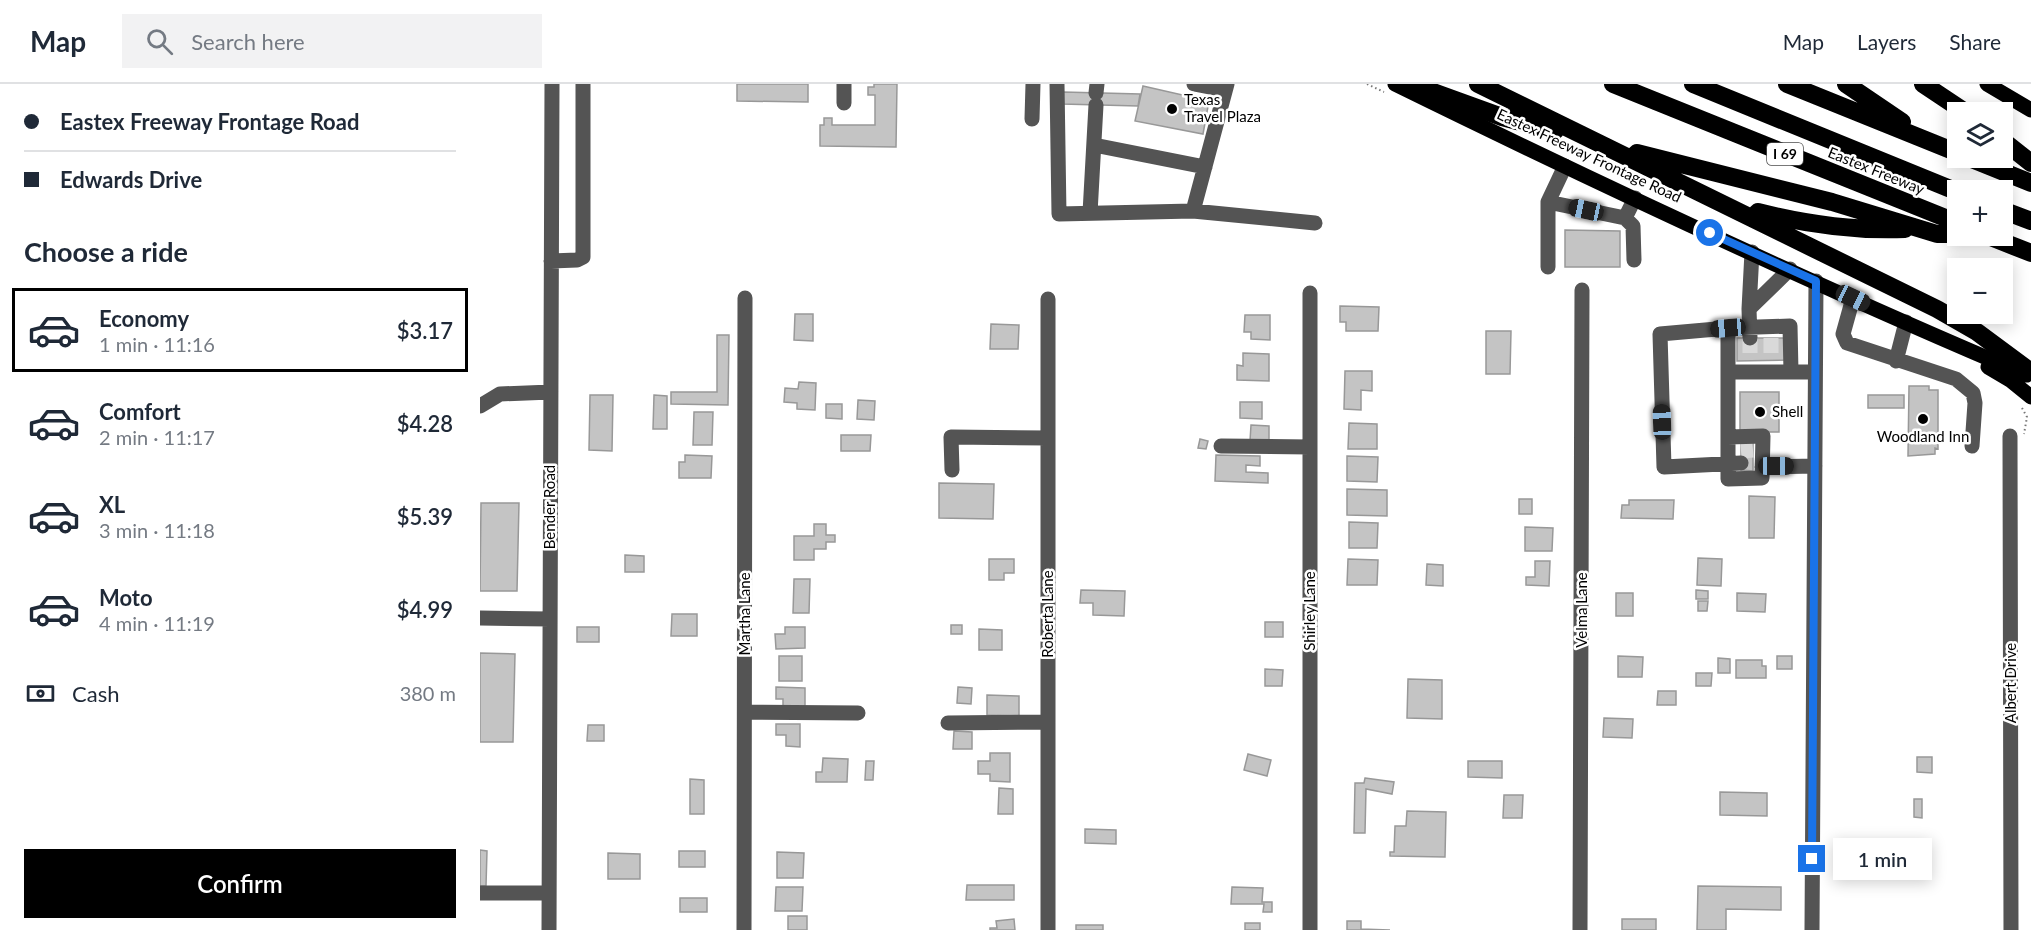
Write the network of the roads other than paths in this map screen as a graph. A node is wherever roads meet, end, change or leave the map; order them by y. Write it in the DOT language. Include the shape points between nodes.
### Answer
graph roads {
  1 [pos="552,84"];
  2 [pos="583,84"];
  3 [pos="844,84"];
  4 [pos="1033,84"];
  5 [pos="1057,84"];
  6 [pos="1395,84"];
  7 [pos="1412,84"];
  8 [pos="1478,84"];
  9 [pos="1613,84"];
  10 [pos="1693,84"];
  11 [pos="1787,84"];
  12 [pos="1846,84"];
  13 [pos="1923,84"];
  14 [pos="1987,84"];
  15 [pos="1199,85"];
  16 [pos="1226,87"];
  17 [pos="1096,94"];
  18 [pos="1950,102"];
  19 [pos="844,103"];
  20 [pos="2031,110"];
  21 [pos="1032,119"];
  22 [pos="1933,143"];
  23 [pos="1094,145"];
  24 [pos="1947,149"];
  25 [pos="2013,149"];
  26 [pos="2031,163"];
  27 [pos="1565,166"];
  28 [pos="1205,167"];
  29 [pos="1994,168"];
  30 [pos="2031,183"];
  31 [pos="1947,188"];
  32 [pos="1635,198"];
  33 [pos="1713,198"];
  34 [pos="1548,202"];
  35 [pos="2031,207"];
  36 [pos="1193,211"];
  37 [pos="2013,212"];
  38 [pos="1090,213"];
  39 [pos="2013,214"];
  40 [pos="1625,218"];
  41 [pos="1947,220"];
  42 [pos="2031,221"];
  43 [pos="1315,223"];
  44 [pos="1947,225"];
  45 [pos="1947,234"];
  46 [pos="2013,246"];
  47 [pos="1752,252"];
  48 [pos="2031,253"];
  49 [pos="1634,260"];
  50 [pos="551,261"];
  51 [pos="1548,267"];
  52 [pos="1790,269"];
  53 [pos="1816,281"];
  54 [pos="1582,290"];
  55 [pos="1310,293"];
  56 [pos="745,298"];
  57 [pos="1853,298"];
  58 [pos="1048,299"];
  59 [pos="1749,309"];
  60 [pos="1906,322"];
  61 [pos="1728,328"];
  62 [pos="1750,333"];
  63 [pos="1934,335"];
  64 [pos="1896,361"];
  65 [pos="1728,372"];
  66 [pos="1791,372"];
  67 [pos="1815,372"];
  68 [pos="2031,374"];
  69 [pos="551,392"];
  70 [pos="2026,401"];
  71 [pos="486,403"];
  72 [pos="1048,438"];
  73 [pos="2010,441"];
  74 [pos="1221,446"];
  75 [pos="1972,446"];
  76 [pos="1310,447"];
  77 [pos="1746,456"];
  78 [pos="1815,466"];
  79 [pos="952,470"];
  80 [pos="480,618"];
  81 [pos="550,619"];
  82 [pos="745,712"];
  83 [pos="858,712"];
  84 [pos="1048,722"];
  85 [pos="948,723"];
  86 [pos="480,893"];
  87 [pos="549,893"];
  88 [pos="549,930"];
  89 [pos="744,930"];
  90 [pos="1048,930"];
  91 [pos="1310,930"];
  92 [pos="1580,930"];
  93 [pos="1812,930"];
  94 [pos="2011,930"];
  1 -- 50 [label="street, Bender Road"];
  2 -- 50 [label="street" via="583,257"];
  3 -- 19 [label="street"];
  4 -- 21 [label="street"];
  5 -- 38 [label="street" via="1059,214"];
  6 -- 27 [label="main road, Eastex Freeway Frontage Road"];
  7 -- 45 [label="highway" via="1502,117"];
  8 -- 33 [label="highway"];
  9 -- 41 [label="highway, Eastex Freeway / I 69"];
  10 -- 31 [label="highway"];
  11 -- 22 [label="highway"];
  12 -- 22 [label="highway"];
  13 -- 18 [label="highway"];
  14 -- 20 [label="main road"];
  15 -- 16 [label="street"];
  16 -- 28 [label="street"];
  17 -- 23 [label="street"];
  22 -- 24 [label="highway"];
  23 -- 28 [label="street"];
  23 -- 38 [label="street"];
  25 -- 26 [label="highway"];
  27 -- 32 [label="main road, Eastex Freeway Frontage Road"];
  27 -- 34 [label="street"];
  28 -- 36 [label="street"];
  29 -- 30 [label="highway"];
  32 -- 40 [label="street"];
  32 -- 47 [label="main road, Eastex Freeway Frontage Road"];
  33 -- 44 [label="highway" via="1778,217 1833,226 1891,230"];
  33 -- 68 [label="highway" via="1937,309 1977,332"];
  34 -- 40 [label="street"];
  34 -- 51 [label="street"];
  35 -- 37 [label="highway"];
  36 -- 38 [label="street"];
  36 -- 43 [label="street"];
  39 -- 42 [label="highway"];
  40 -- 49 [label="street" via="1633,226"];
  46 -- 48 [label="highway"];
  47 -- 52 [label="main road, Eastex Freeway Frontage Road"];
  47 -- 59 [label="street"];
  50 -- 69 [label="street, Bender Road"];
  52 -- 53 [label="main road, Eastex Freeway Frontage Road"];
  52 -- 59 [label="street"];
  53 -- 57 [label="main road, Eastex Freeway Frontage Road"];
  53 -- 67 [label="street"];
  54 -- 92 [label="street, Velma Lane"];
  55 -- 76 [label="street, Shirley Lane"];
  56 -- 82 [label="street, Martha Lane"];
  57 -- 60 [label="main road, Eastex Freeway Frontage Road"];
  57 -- 64 [label="street" via="1843,334 1847,343"];
  58 -- 72 [label="street, Roberta Lane"];
  59 -- 62 [label="street"];
  60 -- 63 [label="main road, Eastex Freeway Frontage Road"];
  60 -- 64 [label="street"];
  61 -- 62 [label="street"];
  61 -- 65 [label="street"];
  61 -- 77 [label="street" via="1660,334 1664,466"];
  62 -- 66 [label="street" via="1790,326"];
  63 -- 68 [label="main road, Eastex Freeway Frontage Road"];
  63 -- 70 [label="main road" via="2010,380"];
  64 -- 75 [label="street" via="1956,379 1973,393"];
  65 -- 66 [label="street" via="1771,366"];
  65 -- 77 [label="street"];
  66 -- 67 [label="street"];
  67 -- 78 [label="street"];
  69 -- 71 [label="street" via="500,394"];
  69 -- 81 [label="street, Bender Road"];
  72 -- 79 [label="street" via="951,437"];
  72 -- 84 [label="street, Roberta Lane"];
  73 -- 94 [label="street, Albert Drive"];
  74 -- 76 [label="street"];
  76 -- 91 [label="street, Shirley Lane"];
  77 -- 78 [label="street"];
  78 -- 93 [label="street"];
  80 -- 81 [label="street"];
  81 -- 87 [label="street, Bender Road"];
  82 -- 83 [label="street"];
  82 -- 89 [label="street, Martha Lane"];
  84 -- 85 [label="street"];
  84 -- 90 [label="street, Roberta Lane"];
  86 -- 87 [label="street"];
  87 -- 88 [label="street, Bender Road"];
}
